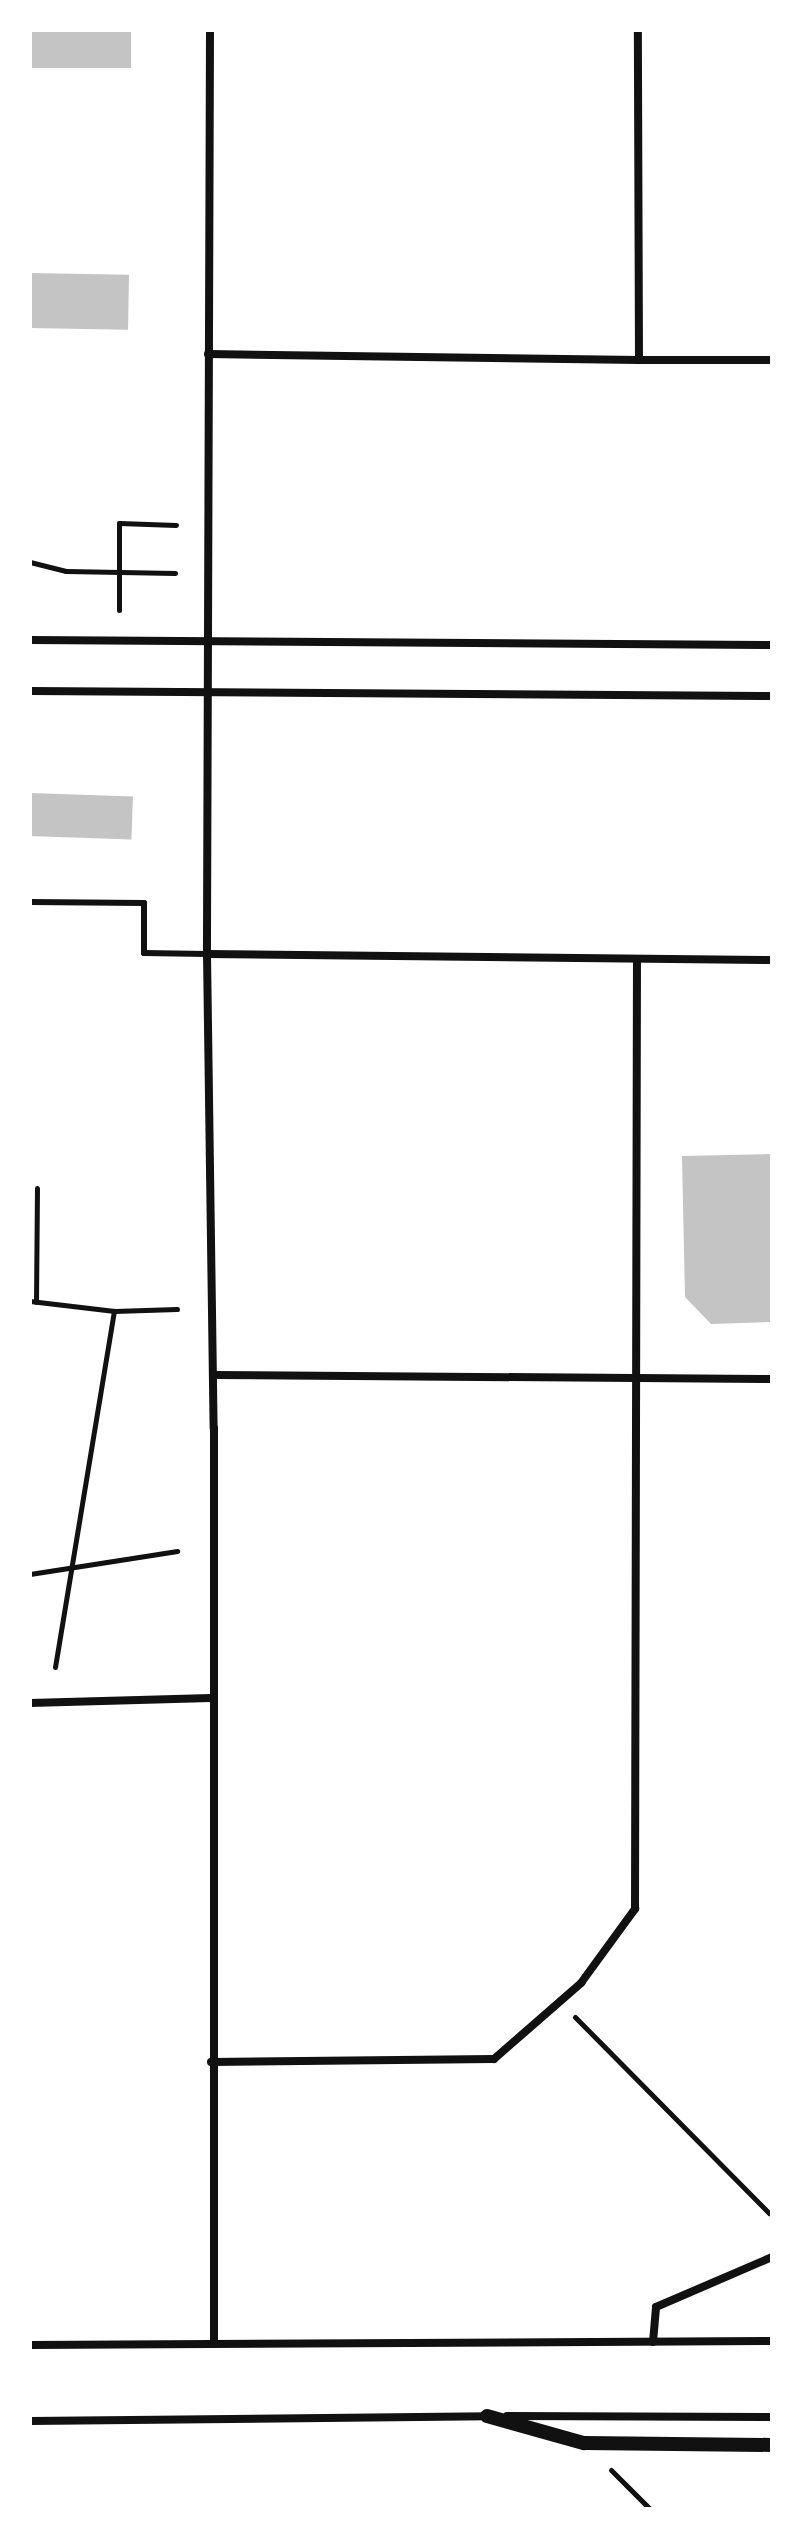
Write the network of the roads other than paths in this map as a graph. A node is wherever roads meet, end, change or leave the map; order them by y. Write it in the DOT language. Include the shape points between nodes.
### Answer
graph roads {
  1 [pos="210,30"];
  2 [pos="638,30"];
  3 [pos="208,354"];
  4 [pos="639,360"];
  5 [pos="772,360"];
  6 [pos="207,639"];
  7 [pos="30,640"];
  8 [pos="772,645"];
  9 [pos="30,691"];
  10 [pos="208,691"];
  11 [pos="772,696"];
  12 [pos="30,902"];
  13 [pos="207,954"];
  14 [pos="772,960"];
  15 [pos="637,961"];
  16 [pos="213,1375"];
  17 [pos="635,1377"];
  18 [pos="772,1379"];
  19 [pos="211,1698"];
  20 [pos="30,1703"];
  21 [pos="211,2062"];
  22 [pos="772,2257"];
  23 [pos="772,2341"];
  24 [pos="653,2342"];
  25 [pos="214,2343"];
  26 [pos="30,2345"];
  27 [pos="487,2416"];
  28 [pos="772,2417"];
  29 [pos="30,2421"];
  30 [pos="772,2445"];
  1 -- 3 [label="street"];
  2 -- 4 [label="street"];
  3 -- 4 [label="street"];
  3 -- 6 [label="street"];
  4 -- 5 [label="street"];
  6 -- 7 [label="street"];
  6 -- 8 [label="street"];
  6 -- 10 [label="street"];
  9 -- 10 [label="street"];
  10 -- 11 [label="street"];
  10 -- 13 [label="street"];
  12 -- 13 [label="lane" via="144,903 144,953"];
  13 -- 15 [label="street"];
  13 -- 16 [label="street"];
  14 -- 15 [label="street"];
  15 -- 17 [label="street"];
  16 -- 17 [label="street"];
  16 -- 19 [label="street"];
  17 -- 18 [label="street"];
  17 -- 21 [label="street" via="635,1909 581,1983 494,2059"];
  19 -- 20 [label="street"];
  19 -- 21 [label="street"];
  21 -- 25 [label="street"];
  22 -- 24 [label="street" via="656,2307"];
  23 -- 24 [label="street"];
  24 -- 25 [label="street"];
  25 -- 26 [label="street"];
  27 -- 28 [label="street"];
  27 -- 29 [label="street"];
  27 -- 30 [label="street" via="584,2443"];
}
